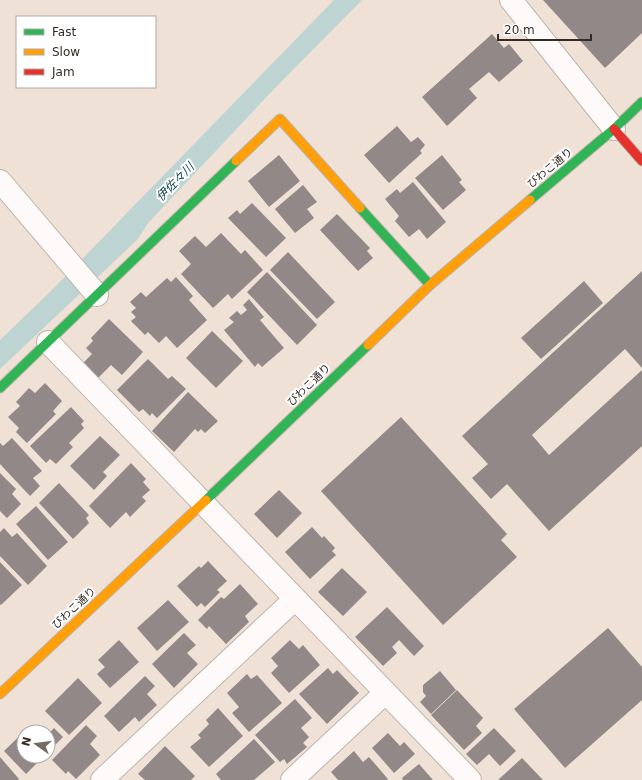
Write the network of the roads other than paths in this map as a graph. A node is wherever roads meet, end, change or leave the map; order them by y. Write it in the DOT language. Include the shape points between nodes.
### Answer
graph roads {
  1 [pos="511,0"];
  2 [pos="642,102"];
  3 [pos="614,129"];
  4 [pos="642,161"];
  5 [pos="0,181"];
  6 [pos="430,285"];
  7 [pos="94,291"];
  8 [pos="48,342"];
  9 [pos="0,388"];
  10 [pos="202,503"];
  11 [pos="295,599"];
  12 [pos="385,693"];
  13 [pos="0,694"];
  14 [pos="102,780"];
  15 [pos="292,780"];
  16 [pos="470,780"];
  1 -- 3 [label="street"];
  2 -- 3 [label="street, びわこ通り"];
  3 -- 4 [label="street"];
  3 -- 6 [label="street, びわこ通り"];
  5 -- 7 [label="street"];
  6 -- 7 [label="street" via="280,119"];
  6 -- 10 [label="street, びわこ通り"];
  7 -- 8 [label="street"];
  8 -- 9 [label="street"];
  8 -- 10 [label="street"];
  10 -- 11 [label="street"];
  10 -- 13 [label="street, びわこ通り"];
  11 -- 12 [label="street"];
  11 -- 14 [label="street"];
  12 -- 15 [label="street"];
  12 -- 16 [label="street"];
}
